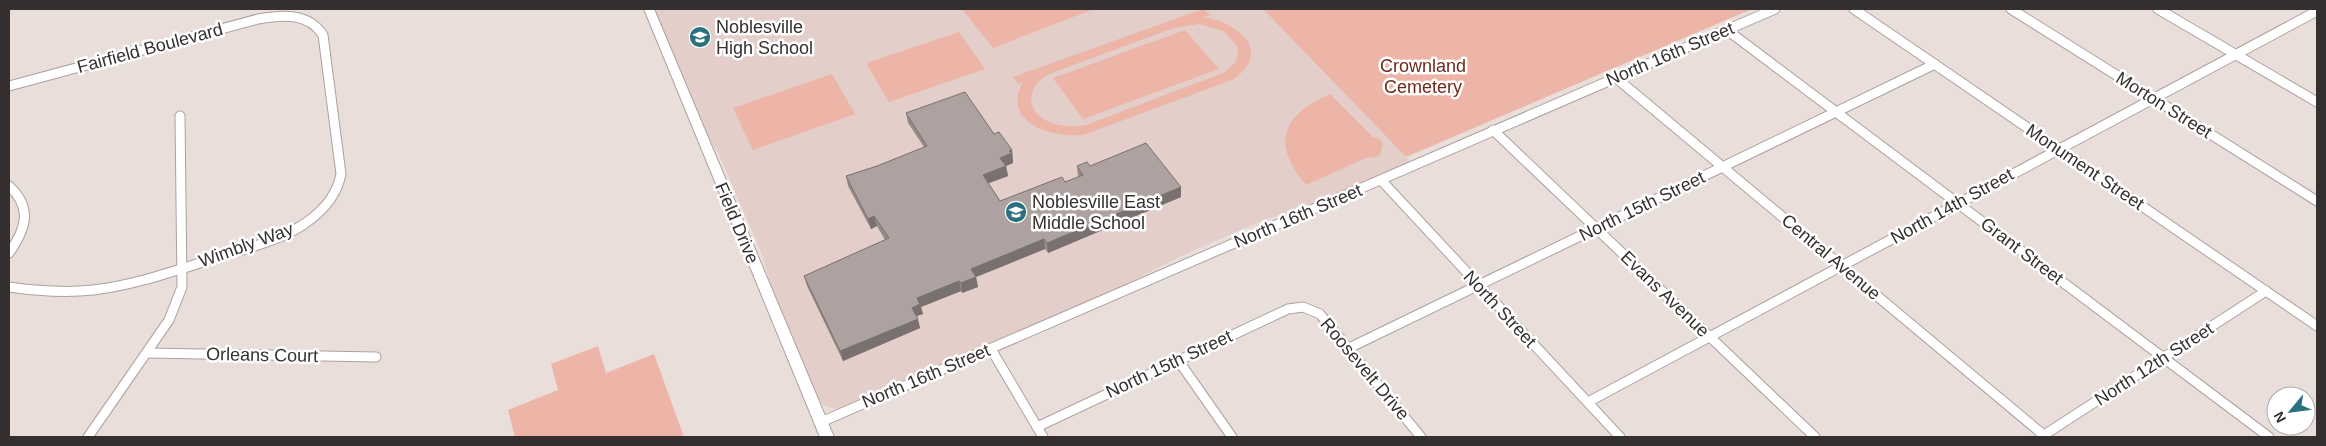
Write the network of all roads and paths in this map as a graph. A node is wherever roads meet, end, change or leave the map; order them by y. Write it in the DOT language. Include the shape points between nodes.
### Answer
graph roads {
  1 [pos="649,9"];
  2 [pos="1775,9"];
  3 [pos="1854,9"];
  4 [pos="2011,9"];
  5 [pos="2158,9"];
  6 [pos="2314,12"];
  7 [pos="292,16"];
  8 [pos="1727,30"];
  9 [pos="2235,54"];
  10 [pos="1935,64"];
  11 [pos="1615,78"];
  12 [pos="9,86"];
  13 [pos="2153,98"];
  14 [pos="2317,102"];
  15 [pos="1837,112"];
  16 [pos="180,116"];
  17 [pos="1493,130"];
  18 [pos="2058,149"];
  19 [pos="1723,167"];
  20 [pos="1380,180"];
  21 [pos="9,186"];
  22 [pos="2317,201"];
  23 [pos="1958,203"];
  24 [pos="1596,228"];
  25 [pos="9,253"];
  26 [pos="1841,266"];
  27 [pos="183,268"];
  28 [pos="1479,285"];
  29 [pos="9,287"];
  30 [pos="2266,290"];
  31 [pos="1303,307"];
  32 [pos="2317,326"];
  33 [pos="1710,337"];
  34 [pos="1349,348"];
  35 [pos="990,349"];
  36 [pos="148,352"];
  37 [pos="376,357"];
  38 [pos="2163,358"];
  39 [pos="1178,360"];
  40 [pos="1588,402"];
  41 [pos="821,422"];
  42 [pos="1037,426"];
  43 [pos="88,437"];
  44 [pos="827,437"];
  45 [pos="1043,437"];
  46 [pos="1232,437"];
  47 [pos="1421,437"];
  48 [pos="1620,437"];
  49 [pos="1815,437"];
  50 [pos="2044,437"];
  51 [pos="2269,437"];
  1 -- 41 [label="street, Field Drive"];
  2 -- 8 [label="street, North 16th Street"];
  3 -- 10 [label="street, Monument Street"];
  4 -- 13 [label="street, Morton Street"];
  5 -- 9 [label="street"];
  6 -- 9 [label="street, North 14th Street"];
  7 -- 12 [label="street, Fairfield Boulevard" via="244,23"];
  7 -- 27 [label="street, Wimbly Way" via="312,22 323,35 341,174 337,191 316,215 289,233"];
  8 -- 11 [label="street, North 16th Street"];
  8 -- 15 [label="street, Grant Street"];
  9 -- 13 [label="street, North 14th Street"];
  9 -- 14 [label="street"];
  10 -- 15 [label="street, North 15th Street"];
  10 -- 18 [label="street, Monument Street"];
  11 -- 17 [label="street, North 16th Street"];
  11 -- 19 [label="street, Central Avenue"];
  13 -- 18 [label="street, North 14th Street"];
  13 -- 22 [label="street, Morton Street"];
  15 -- 19 [label="street, North 15th Street"];
  15 -- 23 [label="street, Grant Street"];
  16 -- 27 [label="street"];
  17 -- 20 [label="street, North 16th Street"];
  17 -- 24 [label="street, Evans Avenue"];
  18 -- 23 [label="street, North 14th Street"];
  18 -- 30 [label="street, Monument Street"];
  19 -- 24 [label="street, North 15th Street"];
  19 -- 26 [label="street, Central Avenue"];
  20 -- 28 [label="street, North Street"];
  20 -- 35 [label="street, North 16th Street"];
  21 -- 25 [label="street" via="24,204 26,213 20,234"];
  23 -- 26 [label="street, North 14th Street"];
  23 -- 38 [label="street, Grant Street"];
  24 -- 28 [label="street, North 15th Street"];
  24 -- 33 [label="street, Evans Avenue"];
  26 -- 33 [label="street, North 14th Street"];
  26 -- 50 [label="street, Central Avenue"];
  27 -- 29 [label="street, Wimbly Way" via="94,290 41,292"];
  27 -- 36 [label="street" via="182,287 175,307"];
  28 -- 34 [label="street, North 15th Street"];
  28 -- 40 [label="street, North Street"];
  30 -- 32 [label="street, Monument Street"];
  30 -- 38 [label="street, North 12th Street"];
  31 -- 34 [label="street, Roosevelt Drive" via="1320,314"];
  31 -- 39 [label="street, North 15th Street" via="1288,309"];
  33 -- 40 [label="street, North 14th Street"];
  33 -- 49 [label="street, Evans Avenue"];
  34 -- 47 [label="street, Roosevelt Drive"];
  35 -- 41 [label="street, North 16th Street"];
  35 -- 42 [label="street"];
  36 -- 37 [label="street, Orleans Court"];
  36 -- 43 [label="street"];
  38 -- 50 [label="street, North 12th Street"];
  38 -- 51 [label="street, Grant Street"];
  39 -- 42 [label="street, North 15th Street"];
  39 -- 46 [label="street"];
  40 -- 48 [label="street, North Street"];
  41 -- 44 [label="street, Field Drive"];
  42 -- 45 [label="street"];
}
